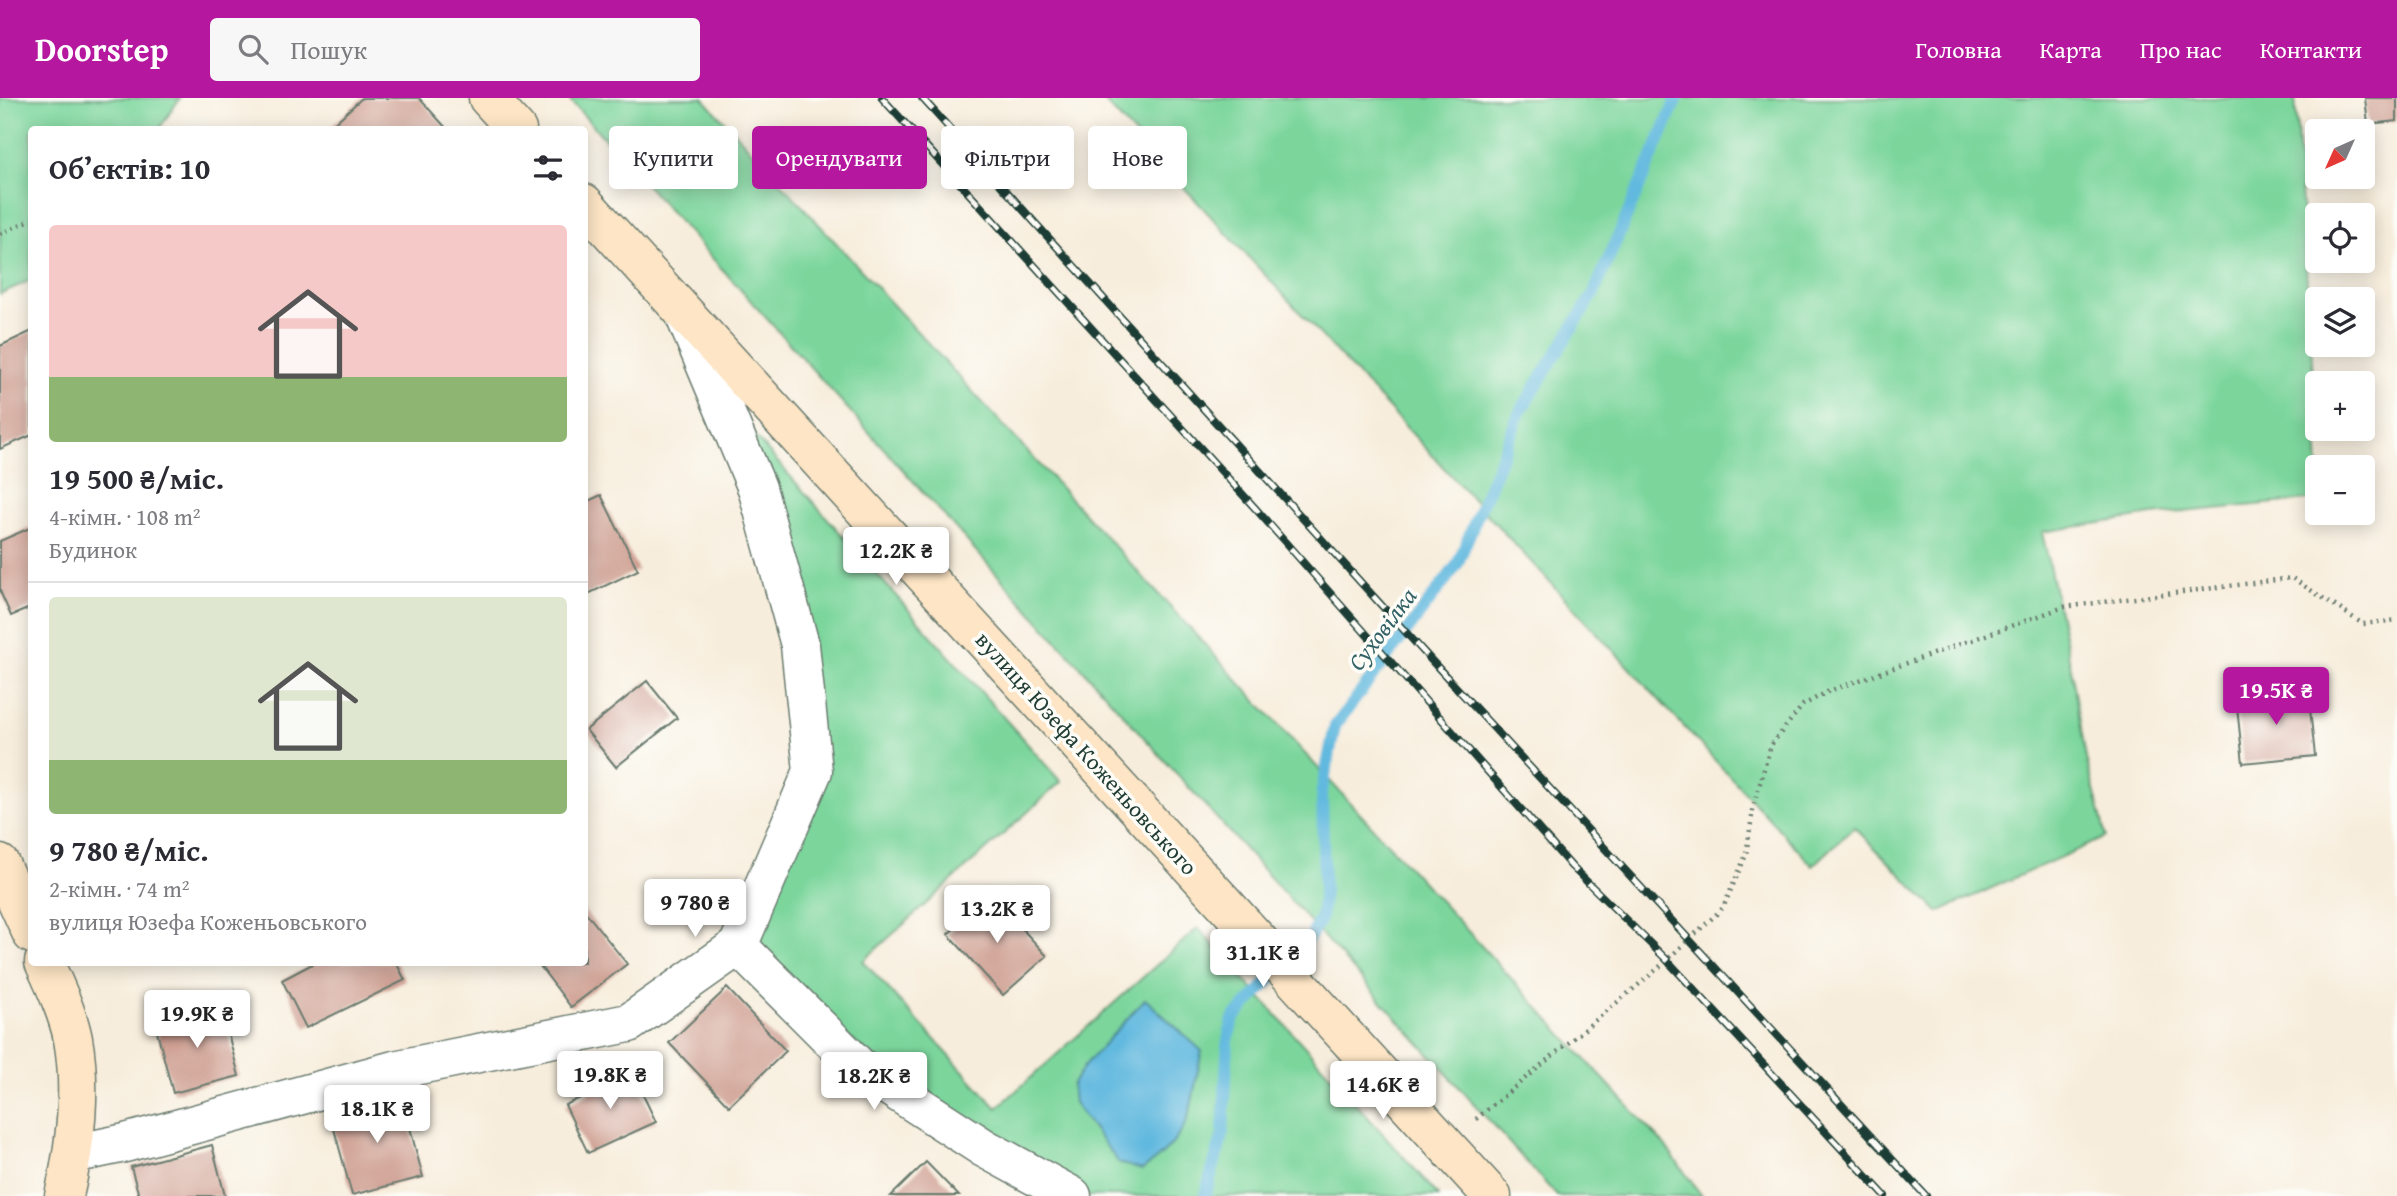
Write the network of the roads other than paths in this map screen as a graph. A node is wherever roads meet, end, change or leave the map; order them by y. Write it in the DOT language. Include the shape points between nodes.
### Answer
graph roads {
  1 [pos="488,98"];
  2 [pos="513,126"];
  3 [pos="588,207"];
  4 [pos="682,311"];
  5 [pos="0,864"];
  6 [pos="28,925"];
  7 [pos="738,946"];
  8 [pos="46,966"];
  9 [pos="73,1153"];
  10 [pos="64,1196"];
  11 [pos="1072,1196"];
  12 [pos="1492,1196"];
  1 -- 2 [label="main road"];
  3 -- 4 [label="main road, вулиця Юзефа Коженьовського"];
  4 -- 7 [label="street, вулиця Юзефа Коженьовського" via="757,488 800,645 813,771"];
  4 -- 12 [label="main road, вулиця Юзефа Коженьовського"];
  5 -- 6 [label="main road"];
  7 -- 9 [label="street" via="629,1023 394,1070"];
  7 -- 11 [label="street" via="859,1067 984,1148"];
  8 -- 9 [label="main road" via="73,1039"];
  9 -- 10 [label="main road"];
}
